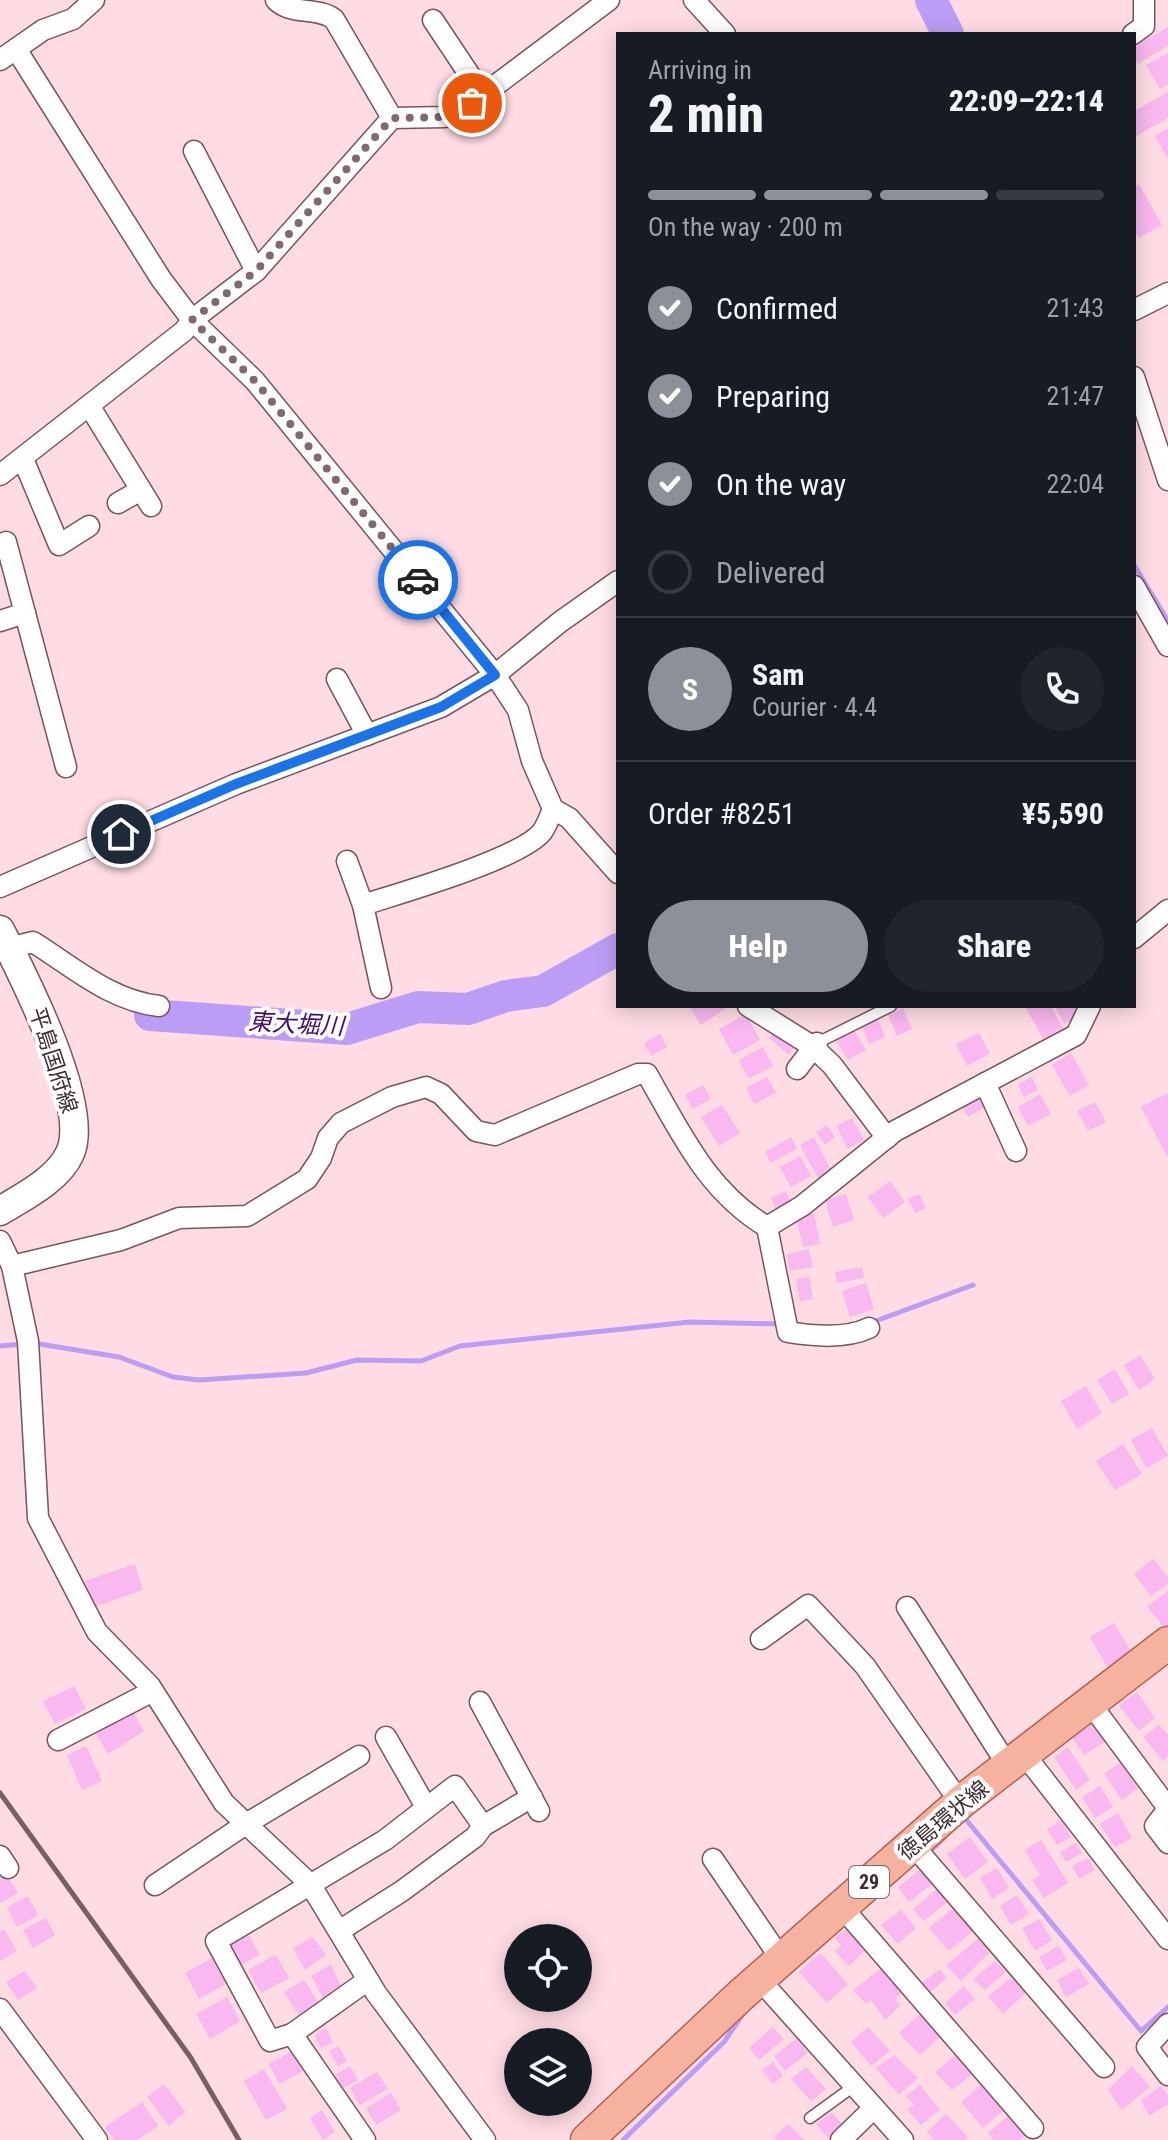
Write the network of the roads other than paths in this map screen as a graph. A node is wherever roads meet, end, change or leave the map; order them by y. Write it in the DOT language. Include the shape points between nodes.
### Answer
graph roads {
  1 [pos="94,0"];
  2 [pos="276,0"];
  3 [pos="609,0"];
  4 [pos="694,0"];
  5 [pos="1144,0"];
  6 [pos="433,20"];
  7 [pos="723,32"];
  8 [pos="1136,32"];
  9 [pos="8,54"];
  10 [pos="483,95"];
  11 [pos="392,118"];
  12 [pos="194,151"];
  13 [pos="236,184"];
  14 [pos="216,194"];
  15 [pos="256,271"];
  16 [pos="1168,293"];
  17 [pos="1136,309"];
  18 [pos="192,320"];
  19 [pos="1136,383"];
  20 [pos="90,407"];
  21 [pos="23,459"];
  22 [pos="0,475"];
  23 [pos="1168,480"];
  24 [pos="118,503"];
  25 [pos="89,526"];
  26 [pos="6,542"];
  27 [pos="616,582"];
  28 [pos="1136,590"];
  29 [pos="25,613"];
  30 [pos="0,621"];
  31 [pos="1168,646"];
  32 [pos="495,675"];
  33 [pos="337,679"];
  34 [pos="367,735"];
  35 [pos="66,767"];
  36 [pos="553,809"];
  37 [pos="347,861"];
  38 [pos="616,871"];
  39 [pos="0,887"];
  40 [pos="363,905"];
  41 [pos="1168,910"];
  42 [pos="1136,936"];
  43 [pos="3,942"];
  44 [pos="381,988"];
  45 [pos="159,1006"];
  46 [pos="751,1008"];
  47 [pos="887,1008"];
  48 [pos="1089,1008"];
  49 [pos="815,1045"];
  50 [pos="797,1069"];
  51 [pos="985,1083"];
  52 [pos="887,1138"];
  53 [pos="1016,1151"];
  54 [pos="0,1211"];
  55 [pos="767,1227"];
  56 [pos="0,1241"];
  57 [pos="12,1266"];
  58 [pos="869,1328"];
  59 [pos="907,1607"];
  60 [pos="761,1639"];
  61 [pos="1168,1643"];
  62 [pos="153,1691"];
  63 [pos="1090,1703"];
  64 [pos="481,1715"];
  65 [pos="386,1737"];
  66 [pos="58,1740"];
  67 [pos="359,1756"];
  68 [pos="1016,1760"];
  69 [pos="962,1801"];
  70 [pos="426,1807"];
  71 [pos="1168,1808"];
  72 [pos="246,1824"];
  73 [pos="483,1826"];
  74 [pos="1168,1843"];
  75 [pos="920,1853"];
  76 [pos="713,1859"];
  77 [pos="310,1884"];
  78 [pos="155,1885"];
  79 [pos="847,1914"];
  80 [pos="339,1931"];
  81 [pos="1168,1939"];
  82 [pos="768,1978"];
  83 [pos="368,1980"];
  84 [pos="0,2009"];
  85 [pos="1168,2024"];
  86 [pos="292,2034"];
  87 [pos="1104,2067"];
  88 [pos="1168,2075"];
  89 [pos="854,2086"];
  90 [pos="874,2108"];
  91 [pos="810,2118"];
  92 [pos="1033,2128"];
  93 [pos="901,2139"];
  94 [pos="96,2140"];
  95 [pos="365,2140"];
  96 [pos="485,2140"];
  97 [pos="587,2140"];
  98 [pos="841,2140"];
  1 -- 9 [label="street" via="73,19 43,30"];
  2 -- 11 [label="street" via="294,11 324,11 334,19"];
  3 -- 10 [label="street"];
  4 -- 7 [label="street"];
  5 -- 8 [label="street" via="1144,26"];
  6 -- 10 [label="street"];
  9 -- 18 [label="street"];
  10 -- 11 [label="street" via="444,117"];
  11 -- 15 [label="street"];
  12 -- 14 [label="street"];
  13 -- 14 [label="street"];
  14 -- 15 [label="street"];
  15 -- 18 [label="street"];
  16 -- 17 [label="street"];
  18 -- 20 [label="street"];
  18 -- 32 [label="street" via="255,381"];
  19 -- 23 [label="street"];
  20 -- 21 [label="street"];
  20 -- 24 [label="street" via="146,498"];
  21 -- 22 [label="street"];
  21 -- 25 [label="street" via="59,545"];
  26 -- 29 [label="street"];
  27 -- 32 [label="street"];
  28 -- 31 [label="street"];
  29 -- 30 [label="street"];
  29 -- 35 [label="street"];
  32 -- 34 [label="street" via="441,707"];
  32 -- 36 [label="street" via="518,710"];
  33 -- 34 [label="street"];
  34 -- 39 [label="street" via="236,784"];
  36 -- 38 [label="street" via="569,818"];
  36 -- 40 [label="street" via="541,833 483,865"];
  37 -- 40 [label="street"];
  40 -- 44 [label="street"];
  41 -- 42 [label="street"];
  43 -- 45 [label="street" via="33,942 98,985 136,1003"];
  43 -- 54 [label="main road, 平島国府線" via="33,996 76,1129 61,1167"];
  46 -- 49 [label="street"];
  47 -- 49 [label="lane"];
  48 -- 51 [label="street" via="1076,1035"];
  49 -- 50 [label="street"];
  49 -- 52 [label="street" via="851,1083 862,1109"];
  51 -- 52 [label="street" via="946,1099"];
  51 -- 53 [label="street"];
  52 -- 55 [label="street"];
  55 -- 57 [label="street" via="739,1211 714,1186 647,1074 638,1074 495,1135 476,1131 441,1094 426,1087 392,1097 341,1123 307,1179 247,1216 179,1218 121,1240"];
  55 -- 58 [label="street" via="788,1332"];
  56 -- 57 [label="street"];
  57 -- 62 [label="street" via="28,1344 38,1518 97,1632"];
  59 -- 68 [label="street"];
  60 -- 69 [label="street" via="808,1605 865,1666"];
  61 -- 63 [label="main road, 徳島環状線 / 29"];
  62 -- 66 [label="street"];
  62 -- 72 [label="street" via="224,1803"];
  63 -- 68 [label="main road, 徳島環状線 / 29"];
  63 -- 71 [label="street"];
  64 -- 73 [label="street" via="535,1804"];
  65 -- 70 [label="street"];
  67 -- 72 [label="street"];
  68 -- 69 [label="main road, 徳島環状線 / 29"];
  68 -- 81 [label="street"];
  69 -- 75 [label="main road, 徳島環状線 / 29"];
  70 -- 73 [label="street" via="455,1786"];
  70 -- 77 [label="street" via="385,1840"];
  71 -- 74 [label="street" via="1155,1826"];
  72 -- 77 [label="street"];
  72 -- 78 [label="street"];
  73 -- 80 [label="street" via="402,1891"];
  75 -- 79 [label="main road, 徳島環状線 / 29"];
  75 -- 87 [label="street"];
  76 -- 82 [label="street"];
  77 -- 80 [label="street"];
  77 -- 86 [label="street" via="216,1941 270,2041"];
  79 -- 82 [label="main road, 徳島環状線 / 29"];
  79 -- 92 [label="street"];
  80 -- 83 [label="street"];
  82 -- 89 [label="street"];
  82 -- 97 [label="main road, 徳島環状線 / 29"];
  83 -- 86 [label="street"];
  83 -- 96 [label="street"];
  84 -- 94 [label="street"];
  85 -- 88 [label="street" via="1147,2047"];
  86 -- 95 [label="street"];
  89 -- 90 [label="street"];
  89 -- 91 [label="lane"];
  90 -- 93 [label="street"];
  90 -- 98 [label="street"];
}
